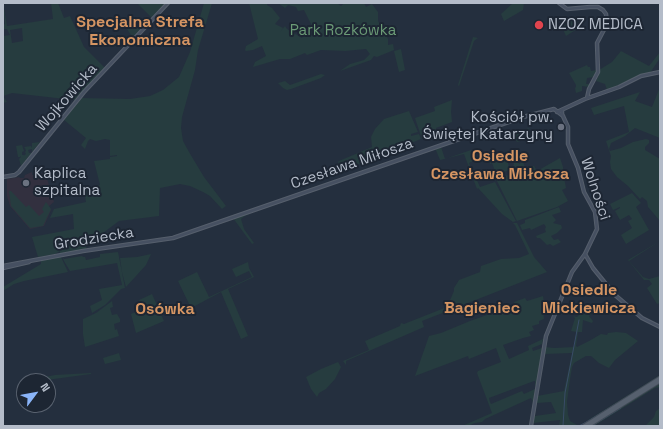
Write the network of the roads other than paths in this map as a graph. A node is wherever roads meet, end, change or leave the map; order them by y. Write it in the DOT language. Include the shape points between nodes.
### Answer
graph roads {
  1 [pos="168,3"];
  2 [pos="559,3"];
  3 [pos="660,72"];
  4 [pos="587,98"];
  5 [pos="562,110"];
  6 [pos="557,112"];
  7 [pos="562,116"];
  8 [pos="3,177"];
  9 [pos="157,241"];
  10 [pos="585,254"];
  11 [pos="3,267"];
  12 [pos="660,327"];
  13 [pos="660,380"];
  14 [pos="531,426"];
  15 [pos="584,426"];
  16 [pos="588,426"];
  1 -- 8 [label="street, Wojkowicka" via="79,97 17,174"];
  2 -- 4 [label="street" via="567,9 598,7 606,14 607,24 597,43 598,72"];
  3 -- 4 [label="street" via="641,76"];
  4 -- 5 [label="street"];
  5 -- 6 [label="street"];
  5 -- 7 [label="street, Wolności"];
  6 -- 7 [label="street"];
  6 -- 9 [label="street, Czesława Miłosza" via="554,109 501,125 180,236"];
  7 -- 10 [label="street, Wolności" via="568,127 568,144 584,192 597,219 596,233"];
  9 -- 11 [label="street, Grodziecka" via="35,259"];
  10 -- 12 [label="street" via="615,295 642,318"];
  10 -- 14 [label="street, Wolności" via="572,272 546,336"];
  13 -- 15 [label="main road"];
  13 -- 16 [label="main road"];
}
